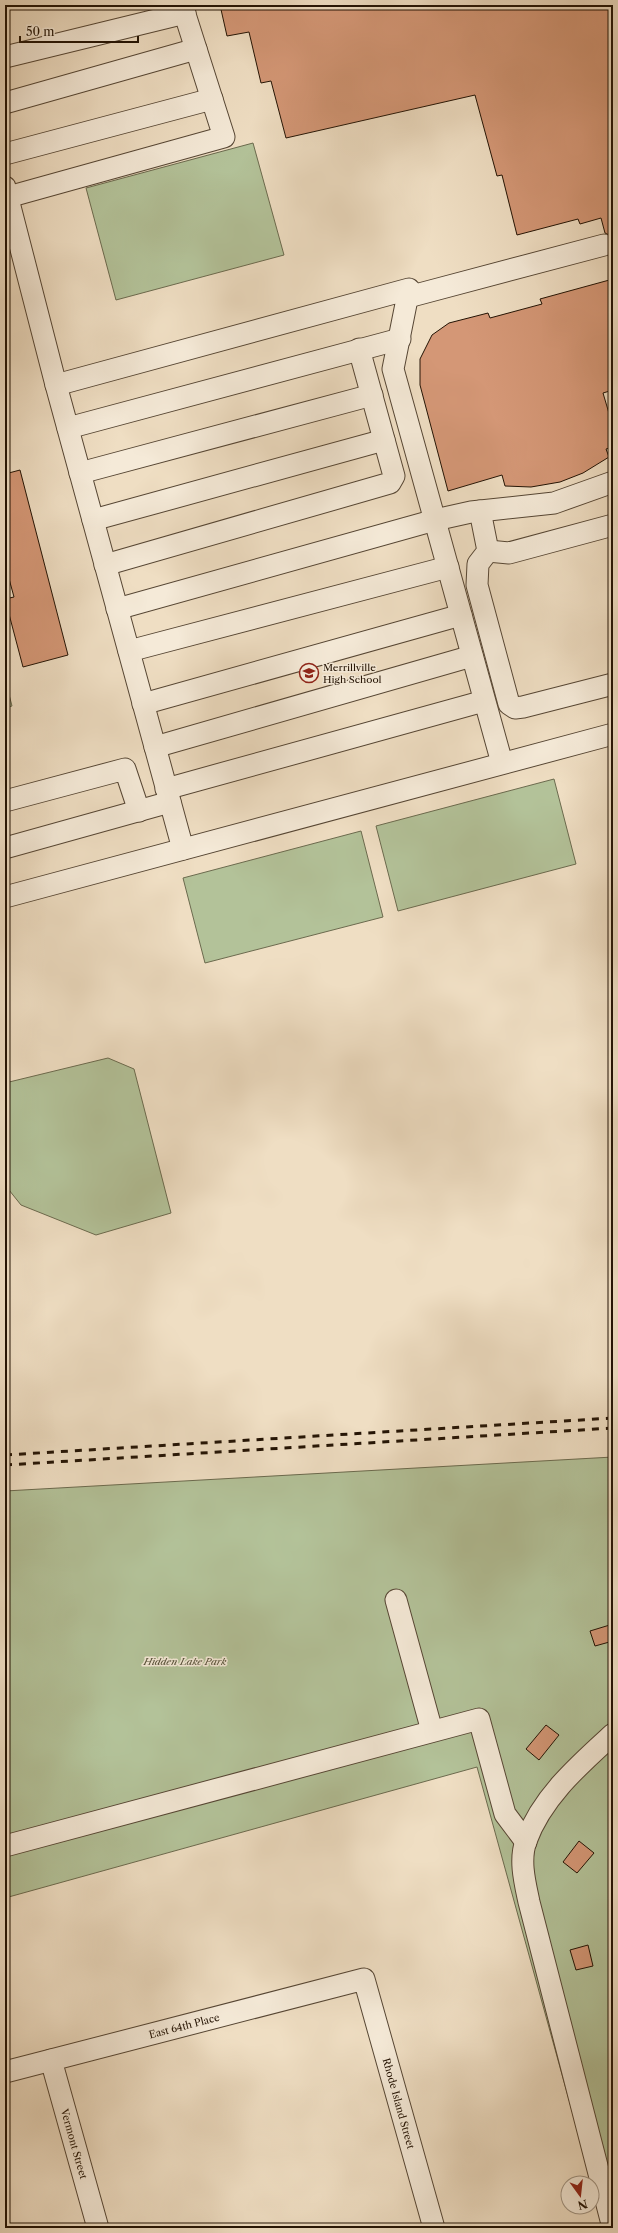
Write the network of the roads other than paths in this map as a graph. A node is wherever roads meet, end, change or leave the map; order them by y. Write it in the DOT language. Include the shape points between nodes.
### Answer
graph roads {
  1 [pos="184,9"];
  2 [pos="196,49"];
  3 [pos="5,57"];
  4 [pos="212,99"];
  5 [pos="5,103"];
  6 [pos="5,154"];
  7 [pos="6,192"];
  8 [pos="604,246"];
  9 [pos="408,298"];
  10 [pos="400,338"];
  11 [pos="359,349"];
  12 [pos="56,385"];
  13 [pos="372,395"];
  14 [pos="68,428"];
  15 [pos="384,440"];
  16 [pos="80,473"];
  17 [pos="613,482"];
  18 [pos="480,511"];
  19 [pos="93,520"];
  20 [pos="435,520"];
  21 [pos="613,525"];
  22 [pos="488,551"];
  23 [pos="105,566"];
  24 [pos="448,567"];
  25 [pos="117,609"];
  26 [pos="461,615"];
  27 [pos="129,651"];
  28 [pos="472,656"];
  29 [pos="613,684"];
  30 [pos="143,704"];
  31 [pos="487,708"];
  32 [pos="515,708"];
  33 [pos="613,734"];
  34 [pos="155,747"];
  35 [pos="502,764"];
  36 [pos="168,796"];
  37 [pos="5,801"];
  38 [pos="139,811"];
  39 [pos="5,848"];
  40 [pos="183,849"];
  41 [pos="5,897"];
  42 [pos="396,1600"];
  43 [pos="432,1731"];
  44 [pos="613,1734"];
  45 [pos="526,1842"];
  46 [pos="5,1846"];
  47 [pos="364,1979"];
  48 [pos="51,2060"];
  49 [pos="5,2072"];
  50 [pos="98,2228"];
  51 [pos="434,2228"];
  52 [pos="613,2228"];
  1 -- 2 [label="street"];
  1 -- 3 [label="street"];
  2 -- 4 [label="street"];
  2 -- 5 [label="street"];
  4 -- 6 [label="street"];
  4 -- 7 [label="street" via="224,137"];
  7 -- 12 [label="street"];
  8 -- 9 [label="street"];
  9 -- 10 [label="street"];
  9 -- 12 [label="street" via="409,289"];
  10 -- 11 [label="street"];
  10 -- 20 [label="street" via="394,369"];
  11 -- 13 [label="street"];
  11 -- 14 [label="street"];
  12 -- 14 [label="street"];
  13 -- 15 [label="street"];
  13 -- 16 [label="street"];
  14 -- 16 [label="street"];
  15 -- 19 [label="street"];
  15 -- 23 [label="street" via="394,476 390,483"];
  16 -- 19 [label="street"];
  17 -- 18 [label="street" via="554,503"];
  18 -- 20 [label="street"];
  18 -- 22 [label="street"];
  19 -- 23 [label="street"];
  20 -- 24 [label="street"];
  20 -- 25 [label="street"];
  21 -- 22 [label="street" via="509,553"];
  22 -- 32 [label="street" via="478,564 477,585 509,704"];
  23 -- 25 [label="street"];
  24 -- 26 [label="street"];
  24 -- 27 [label="street"];
  25 -- 27 [label="street"];
  26 -- 28 [label="street"];
  26 -- 30 [label="street"];
  27 -- 30 [label="street"];
  28 -- 31 [label="street"];
  28 -- 34 [label="street"];
  29 -- 32 [label="street"];
  30 -- 34 [label="street"];
  31 -- 32 [label="street"];
  31 -- 35 [label="street"];
  31 -- 36 [label="street"];
  33 -- 35 [label="street"];
  34 -- 36 [label="street"];
  35 -- 40 [label="street"];
  36 -- 38 [label="street"];
  36 -- 40 [label="street"];
  37 -- 38 [label="street" via="125,769"];
  38 -- 39 [label="street"];
  40 -- 41 [label="street"];
  42 -- 43 [label="street"];
  43 -- 45 [label="street" via="479,1719 505,1814"];
  43 -- 46 [label="street"];
  44 -- 45 [label="street" via="570,1773 544,1806"];
  45 -- 52 [label="street" via="523,1872 529,1902"];
  47 -- 48 [label="street, East 64th Place"];
  47 -- 51 [label="street, Rhode Island Street"];
  48 -- 49 [label="street, East 64th Place"];
  48 -- 50 [label="street, Vermont Street"];
}
